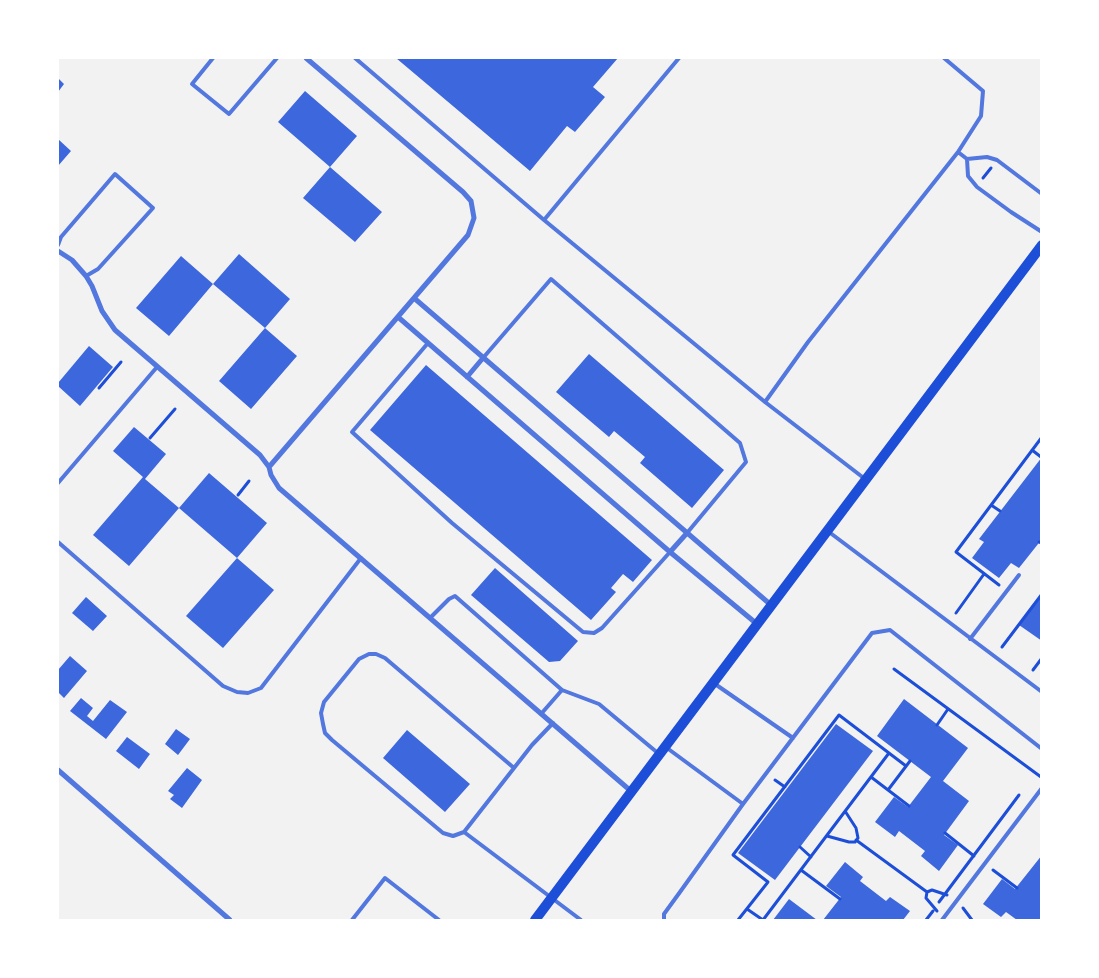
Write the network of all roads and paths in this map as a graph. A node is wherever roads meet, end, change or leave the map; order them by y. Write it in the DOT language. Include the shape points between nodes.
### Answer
graph roads {
  1 [pos="213,58"];
  2 [pos="277,58"];
  3 [pos="306,58"];
  4 [pos="355,58"];
  5 [pos="679,58"];
  6 [pos="944,58"];
  7 [pos="958,152"];
  8 [pos="967,159"];
  9 [pos="992,167"];
  10 [pos="983,178"];
  11 [pos="1042,194"];
  12 [pos="544,220"];
  13 [pos="1042,232"];
  14 [pos="58,244"];
  15 [pos="1042,245"];
  16 [pos="58,251"];
  17 [pos="86,276"];
  18 [pos="414,298"];
  19 [pos="398,317"];
  20 [pos="428,343"];
  21 [pos="483,358"];
  22 [pos="122,362"];
  23 [pos="157,368"];
  24 [pos="466,377"];
  25 [pos="98,388"];
  26 [pos="765,402"];
  27 [pos="176,409"];
  28 [pos="1042,437"];
  29 [pos="150,438"];
  30 [pos="1032,450"];
  31 [pos="1041,457"];
  32 [pos="269,467"];
  33 [pos="865,479"];
  34 [pos="249,482"];
  35 [pos="58,483"];
  36 [pos="238,495"];
  37 [pos="991,505"];
  38 [pos="1000,511"];
  39 [pos="827,531"];
  40 [pos="687,533"];
  41 [pos="58,542"];
  42 [pos="670,552"];
  43 [pos="362,558"];
  44 [pos="1019,575"];
  45 [pos="1007,590"];
  46 [pos="1042,594"];
  47 [pos="772,605"];
  48 [pos="430,618"];
  49 [pos="758,624"];
  50 [pos="970,639"];
  51 [pos="1002,647"];
  52 [pos="1042,658"];
  53 [pos="894,669"];
  54 [pos="1033,670"];
  55 [pos="714,683"];
  56 [pos="562,690"];
  57 [pos="1042,692"];
  58 [pos="948,709"];
  59 [pos="541,714"];
  60 [pos="552,724"];
  61 [pos="937,724"];
  62 [pos="793,738"];
  63 [pos="1042,749"];
  64 [pos="663,751"];
  65 [pos="889,753"];
  66 [pos="910,761"];
  67 [pos="906,766"];
  68 [pos="514,768"];
  69 [pos="58,770"];
  70 [pos="871,777"];
  71 [pos="1042,778"];
  72 [pos="1042,788"];
  73 [pos="888,790"];
  74 [pos="632,792"];
  75 [pos="1019,795"];
  76 [pos="743,804"];
  77 [pos="909,806"];
  78 [pos="845,811"];
  79 [pos="464,832"];
  80 [pos="827,836"];
  81 [pos="856,840"];
  82 [pos="800,848"];
  83 [pos="811,856"];
  84 [pos="801,870"];
  85 [pos="927,892"];
  86 [pos="946,894"];
  87 [pos="552,898"];
  88 [pos="840,899"];
  89 [pos="747,909"];
  90 [pos="934,909"];
  91 [pos="943,919"];
  92 [pos="230,920"];
  93 [pos="352,920"];
  94 [pos="439,920"];
  95 [pos="535,920"];
  96 [pos="581,920"];
  97 [pos="664,920"];
  98 [pos="738,920"];
  99 [pos="763,920"];
  100 [pos="926,920"];
  1 -- 2 [label="lane" via="192,84 229,114"];
  3 -- 18 [label="street" via="470,201 474,218 468,235"];
  4 -- 12 [label="lane"];
  5 -- 12 [label="lane"];
  6 -- 7 [label="lane" via="983,92 981,116"];
  7 -- 8 [label="lane"];
  7 -- 26 [label="lane" via="808,342"];
  8 -- 11 [label="lane" via="988,157 997,160"];
  8 -- 13 [label="lane" via="968,176 977,187"];
  9 -- 10 [label="path"];
  12 -- 26 [label="lane"];
  14 -- 17 [label="lane" via="115,174 153,208 98,269"];
  15 -- 33 [label="main road"];
  16 -- 17 [label="street" via="72,260"];
  17 -- 23 [label="street" via="102,312 115,330"];
  18 -- 19 [label="street"];
  18 -- 21 [label="street"];
  19 -- 20 [label="street"];
  19 -- 32 [label="street"];
  20 -- 24 [label="street"];
  20 -- 42 [label="lane" via="352,432 452,522 583,632 594,633 602,628"];
  21 -- 24 [label="street"];
  21 -- 40 [label="street"];
  21 -- 40 [label="lane" via="551,279 740,443 746,462"];
  22 -- 25 [label="path"];
  23 -- 32 [label="street" via="260,455"];
  23 -- 35 [label="lane"];
  24 -- 42 [label="street"];
  26 -- 33 [label="lane"];
  27 -- 29 [label="path"];
  28 -- 30 [label="path"];
  30 -- 31 [label="path"];
  30 -- 37 [label="path"];
  32 -- 43 [label="street" via="279,488"];
  33 -- 39 [label="main road"];
  34 -- 36 [label="path"];
  37 -- 38 [label="path"];
  37 -- 45 [label="path" via="956,552"];
  39 -- 47 [label="main road"];
  39 -- 50 [label="lane"];
  40 -- 42 [label="street"];
  40 -- 47 [label="street"];
  41 -- 43 [label="lane" via="223,686 237,692 261,688"];
  42 -- 49 [label="street"];
  43 -- 48 [label="street"];
  44 -- 45 [label="lane"];
  45 -- 50 [label="lane"];
  46 -- 51 [label="path"];
  47 -- 49 [label="main road"];
  48 -- 56 [label="lane" via="455,596"];
  48 -- 59 [label="street"];
  49 -- 55 [label="main road"];
  50 -- 57 [label="lane"];
  52 -- 54 [label="path"];
  53 -- 58 [label="path"];
  55 -- 62 [label="lane"];
  55 -- 64 [label="main road"];
  56 -- 59 [label="lane"];
  56 -- 64 [label="lane" via="599,704"];
  58 -- 61 [label="path"];
  58 -- 71 [label="path"];
  59 -- 60 [label="street"];
  60 -- 68 [label="lane"];
  60 -- 74 [label="street"];
  62 -- 63 [label="lane" via="872,633 890,630"];
  62 -- 76 [label="lane"];
  64 -- 74 [label="main road"];
  64 -- 76 [label="lane" via="702,772"];
  65 -- 67 [label="path"];
  65 -- 70 [label="path"];
  65 -- 89 [label="path" via="839,715 733,855 768,882"];
  66 -- 67 [label="path"];
  67 -- 73 [label="path"];
  68 -- 79 [label="lane"];
  68 -- 79 [label="lane" via="385,658 376,654 359,659 324,702 322,724 332,740 443,833 453,836"];
  69 -- 92 [label="street"];
  70 -- 73 [label="path"];
  70 -- 78 [label="path"];
  72 -- 91 [label="lane"];
  73 -- 77 [label="path"];
  74 -- 87 [label="main road"];
  75 -- 86 [label="path"];
  76 -- 97 [label="lane" via="664,914"];
  78 -- 80 [label="path"];
  78 -- 81 [label="path" via="856,828"];
  79 -- 87 [label="lane"];
  80 -- 81 [label="path" via="849,842"];
  80 -- 83 [label="path"];
  81 -- 85 [label="path"];
  82 -- 83 [label="path"];
  83 -- 84 [label="path"];
  84 -- 88 [label="path"];
  84 -- 99 [label="path"];
  85 -- 86 [label="path" via="932,890"];
  85 -- 90 [label="path" via="926,898"];
  86 -- 90 [label="path"];
  87 -- 95 [label="main road"];
  87 -- 96 [label="lane"];
  89 -- 98 [label="path"];
  89 -- 99 [label="path"];
  90 -- 91 [label="path"];
  90 -- 100 [label="path"];
  93 -- 94 [label="lane" via="384,878"];
}
